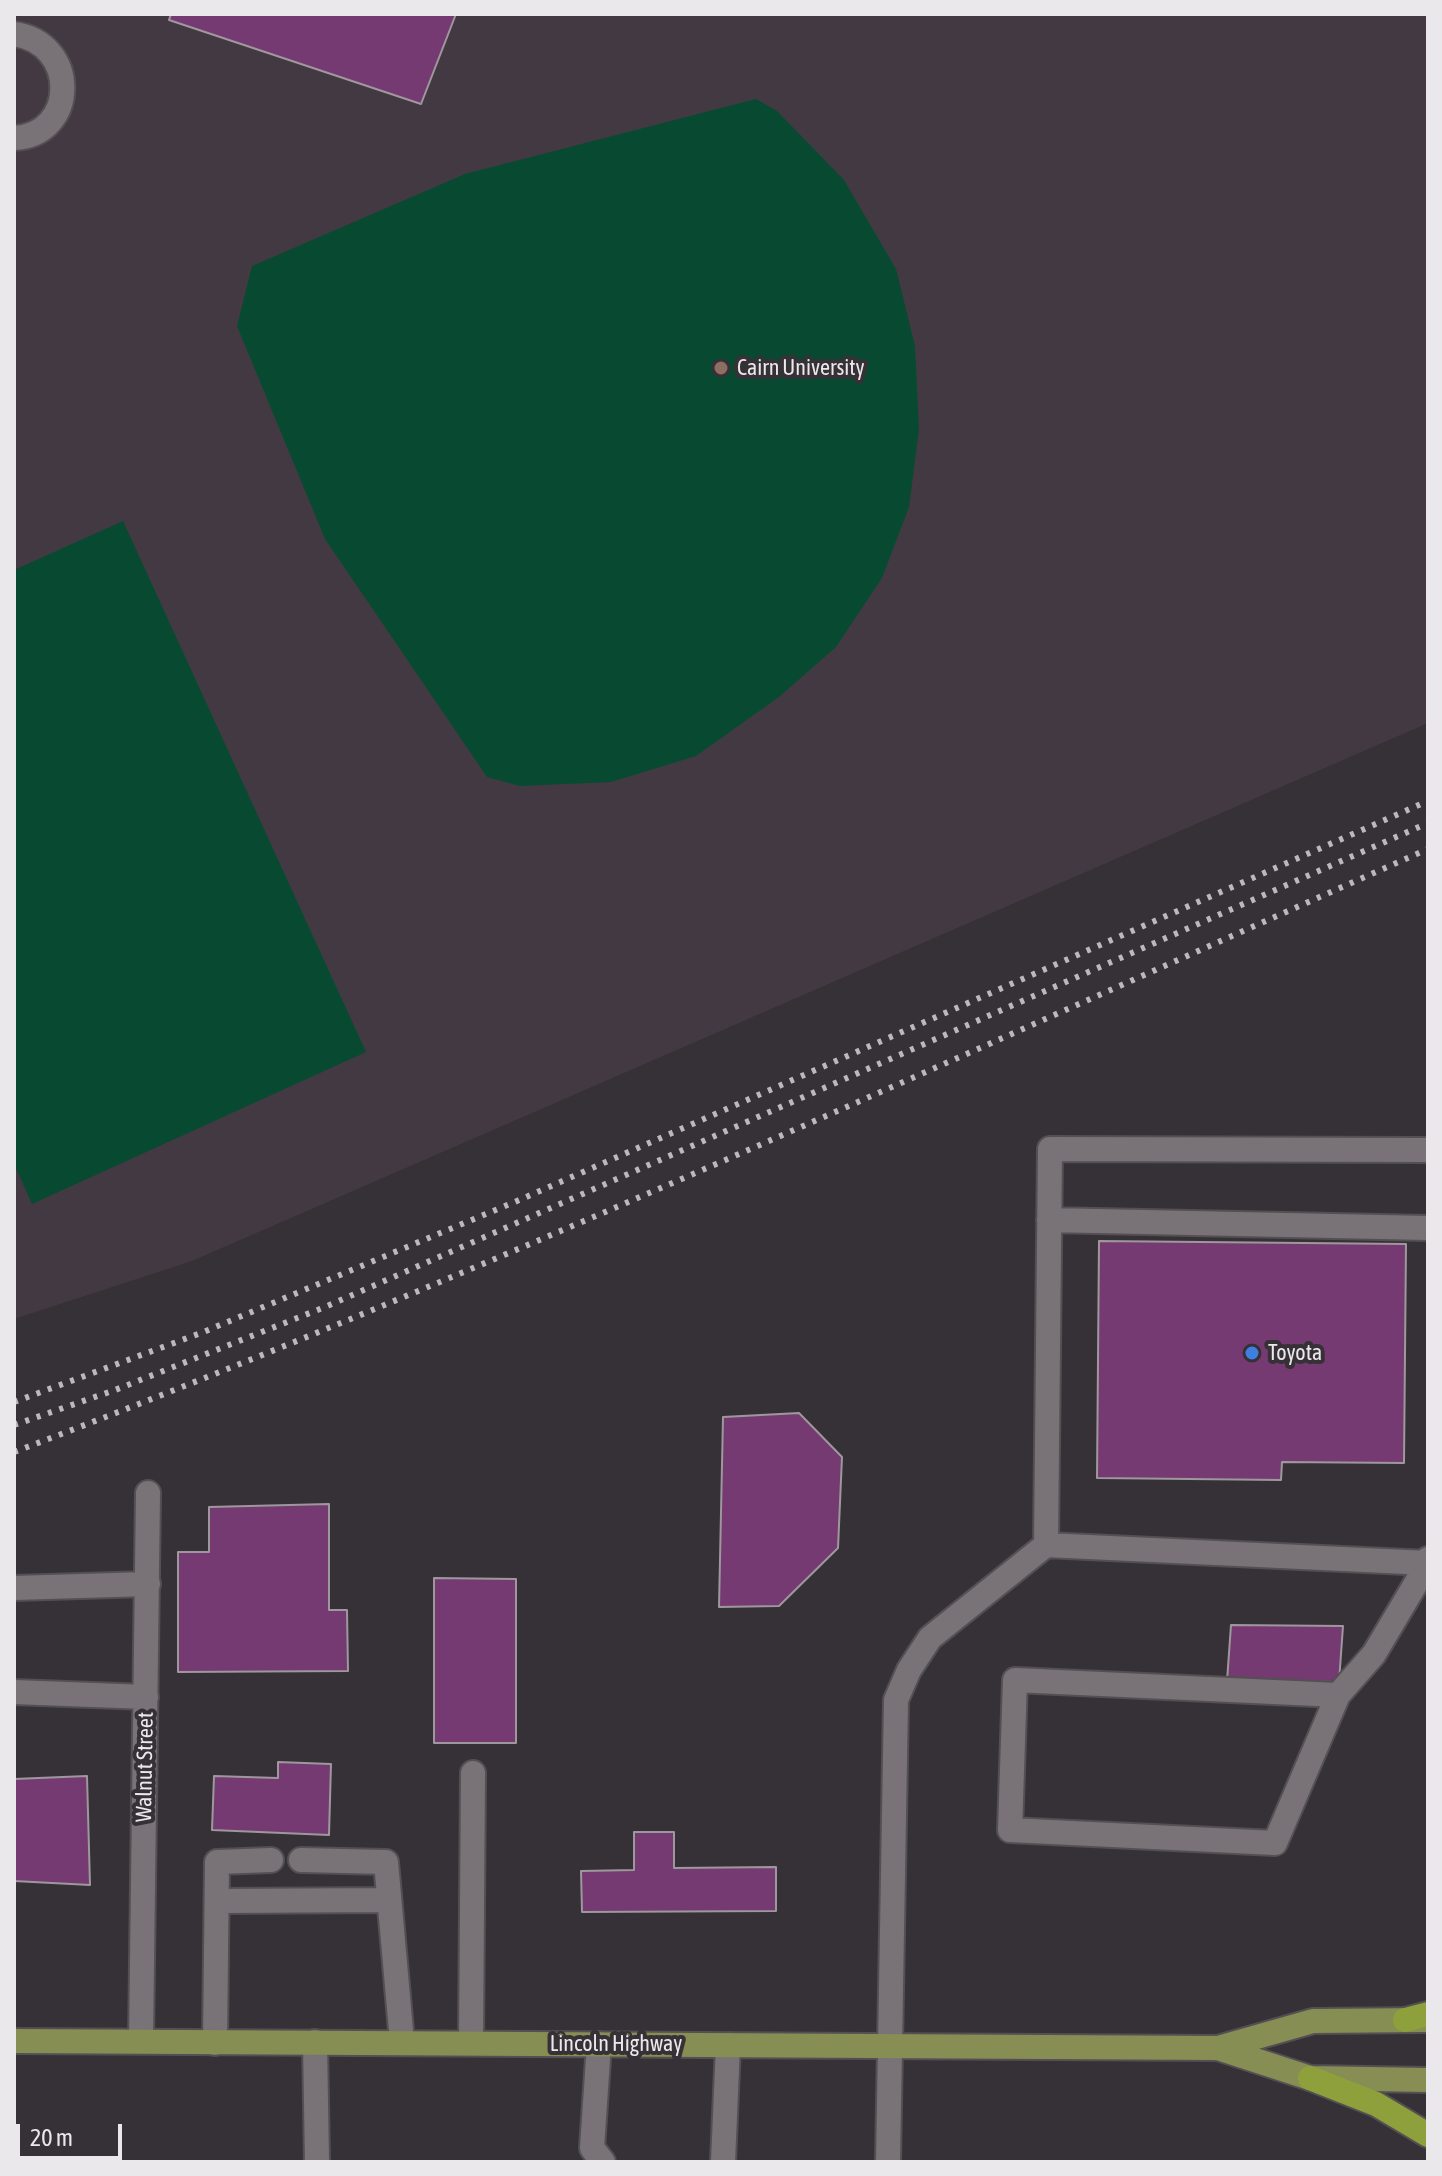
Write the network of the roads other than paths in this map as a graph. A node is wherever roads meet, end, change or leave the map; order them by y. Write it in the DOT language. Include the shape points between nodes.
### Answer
graph roads {
  1 [pos="14,34"];
  2 [pos="14,138"];
  3 [pos="1428,1150"];
  4 [pos="1049,1220"];
  5 [pos="1428,1228"];
  6 [pos="148,1493"];
  7 [pos="1046,1545"];
  8 [pos="1428,1561"];
  9 [pos="148,1584"];
  10 [pos="14,1588"];
  11 [pos="14,1692"];
  12 [pos="1338,1695"];
  13 [pos="146,1697"];
  14 [pos="473,1773"];
  15 [pos="271,1860"];
  16 [pos="301,1860"];
  17 [pos="388,1900"];
  18 [pos="218,1901"];
  19 [pos="1420,2018"];
  20 [pos="14,2041"];
  21 [pos="141,2041"];
  22 [pos="315,2042"];
  23 [pos="402,2042"];
  24 [pos="215,2043"];
  25 [pos="471,2043"];
  26 [pos="599,2044"];
  27 [pos="728,2045"];
  28 [pos="891,2046"];
  29 [pos="1218,2048"];
  30 [pos="1310,2078"];
  31 [pos="1428,2080"];
  32 [pos="1428,2135"];
  33 [pos="317,2162"];
  34 [pos="603,2162"];
  35 [pos="723,2162"];
  36 [pos="888,2162"];
  1 -- 2 [label="street" via="47,47 64,87 60,107 46,126"];
  3 -- 4 [label="street" via="1050,1149"];
  4 -- 5 [label="street"];
  4 -- 7 [label="street"];
  6 -- 9 [label="street, Walnut Street"];
  7 -- 8 [label="street"];
  7 -- 28 [label="street" via="930,1638 896,1700"];
  8 -- 12 [label="street" via="1374,1654"];
  9 -- 10 [label="street"];
  9 -- 13 [label="street, Walnut Street"];
  11 -- 13 [label="street"];
  12 -- 12 [label="street" via="1275,1843 1010,1830 1015,1680"];
  13 -- 21 [label="street, Walnut Street"];
  14 -- 25 [label="street"];
  15 -- 18 [label="street" via="217,1862"];
  16 -- 17 [label="street" via="386,1862"];
  17 -- 18 [label="street"];
  17 -- 23 [label="street"];
  18 -- 24 [label="street"];
  19 -- 29 [label="main road" via="1313,2021"];
  20 -- 21 [label="main road, Lincoln Highway"];
  21 -- 24 [label="main road, Lincoln Highway"];
  22 -- 23 [label="main road, Lincoln Highway"];
  22 -- 24 [label="main road, Lincoln Highway"];
  22 -- 33 [label="street"];
  23 -- 25 [label="main road, Lincoln Highway"];
  25 -- 26 [label="main road, Lincoln Highway"];
  26 -- 27 [label="main road, Lincoln Highway"];
  26 -- 34 [label="street" via="592,2148"];
  27 -- 28 [label="main road, Lincoln Highway"];
  27 -- 35 [label="street"];
  28 -- 29 [label="main road, Lincoln Highway"];
  28 -- 36 [label="street"];
  29 -- 30 [label="main road"];
  30 -- 31 [label="main road"];
  30 -- 32 [label="highway" via="1376,2104"];
}
